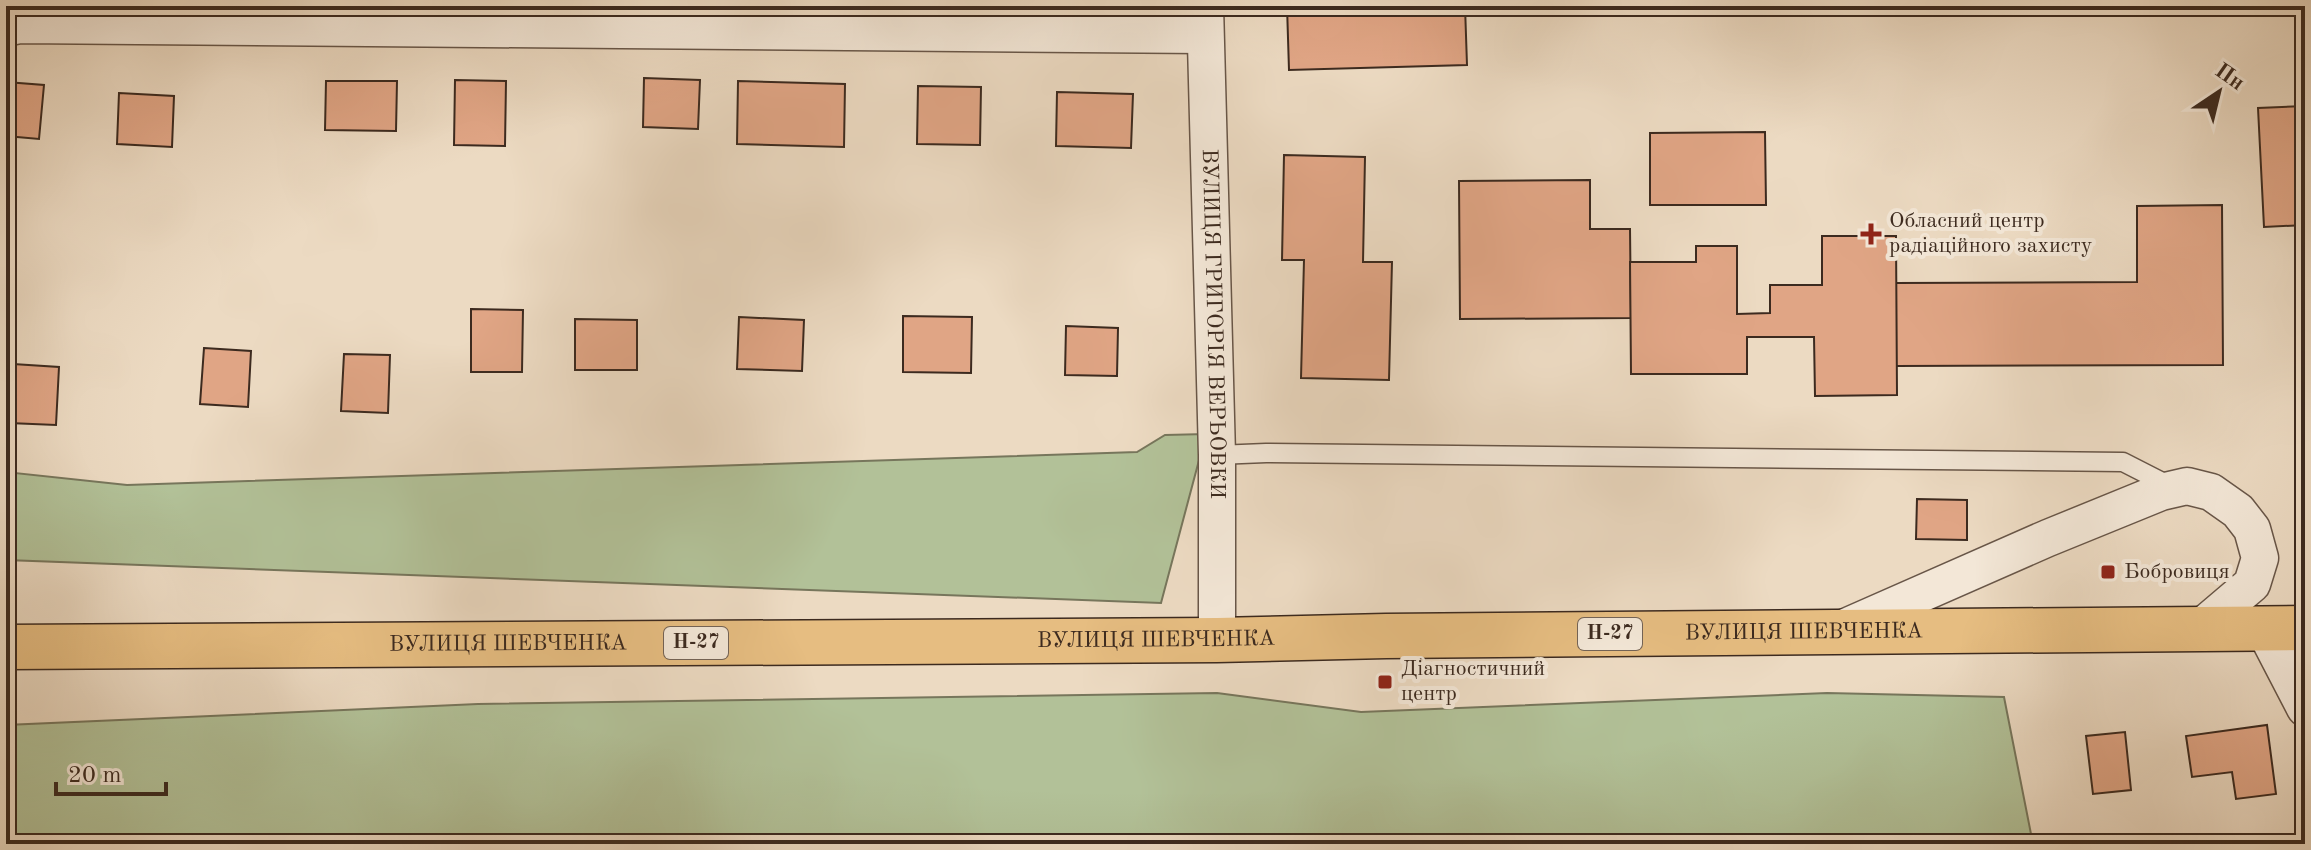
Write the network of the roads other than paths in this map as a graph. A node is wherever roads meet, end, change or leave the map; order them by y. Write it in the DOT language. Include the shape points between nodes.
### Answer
graph roads {
  1 [pos="1205,20"];
  2 [pos="6,28"];
  3 [pos="1217,455"];
  4 [pos="2175,489"];
  5 [pos="2285,628"];
  6 [pos="2199,629"];
  7 [pos="1833,632"];
  8 [pos="1217,640"];
  9 [pos="6,647"];
  10 [pos="2305,708"];
  1 -- 2 [label="street"];
  1 -- 3 [label="street, ВУЛИЦЯ ГРИГОРІЯ ВЕРЬОВКИ"];
  3 -- 4 [label="lane" via="2123,462"];
  3 -- 8 [label="street, ВУЛИЦЯ ГРИГОРІЯ ВЕРЬОВКИ"];
  4 -- 6 [label="street" via="2211,492 2238,511 2252,529 2260,558 2252,584"];
  4 -- 7 [label="street"];
  5 -- 6 [label="main road, ВУЛИЦЯ ШЕВЧЕНКА / Н-27"];
  5 -- 10 [label="street"];
  6 -- 7 [label="main road, ВУЛИЦЯ ШЕВЧЕНКА / Н-27"];
  7 -- 8 [label="main road, ВУЛИЦЯ ШЕВЧЕНКА / Н-27"];
  8 -- 9 [label="main road, ВУЛИЦЯ ШЕВЧЕНКА / Н-27"];
}
